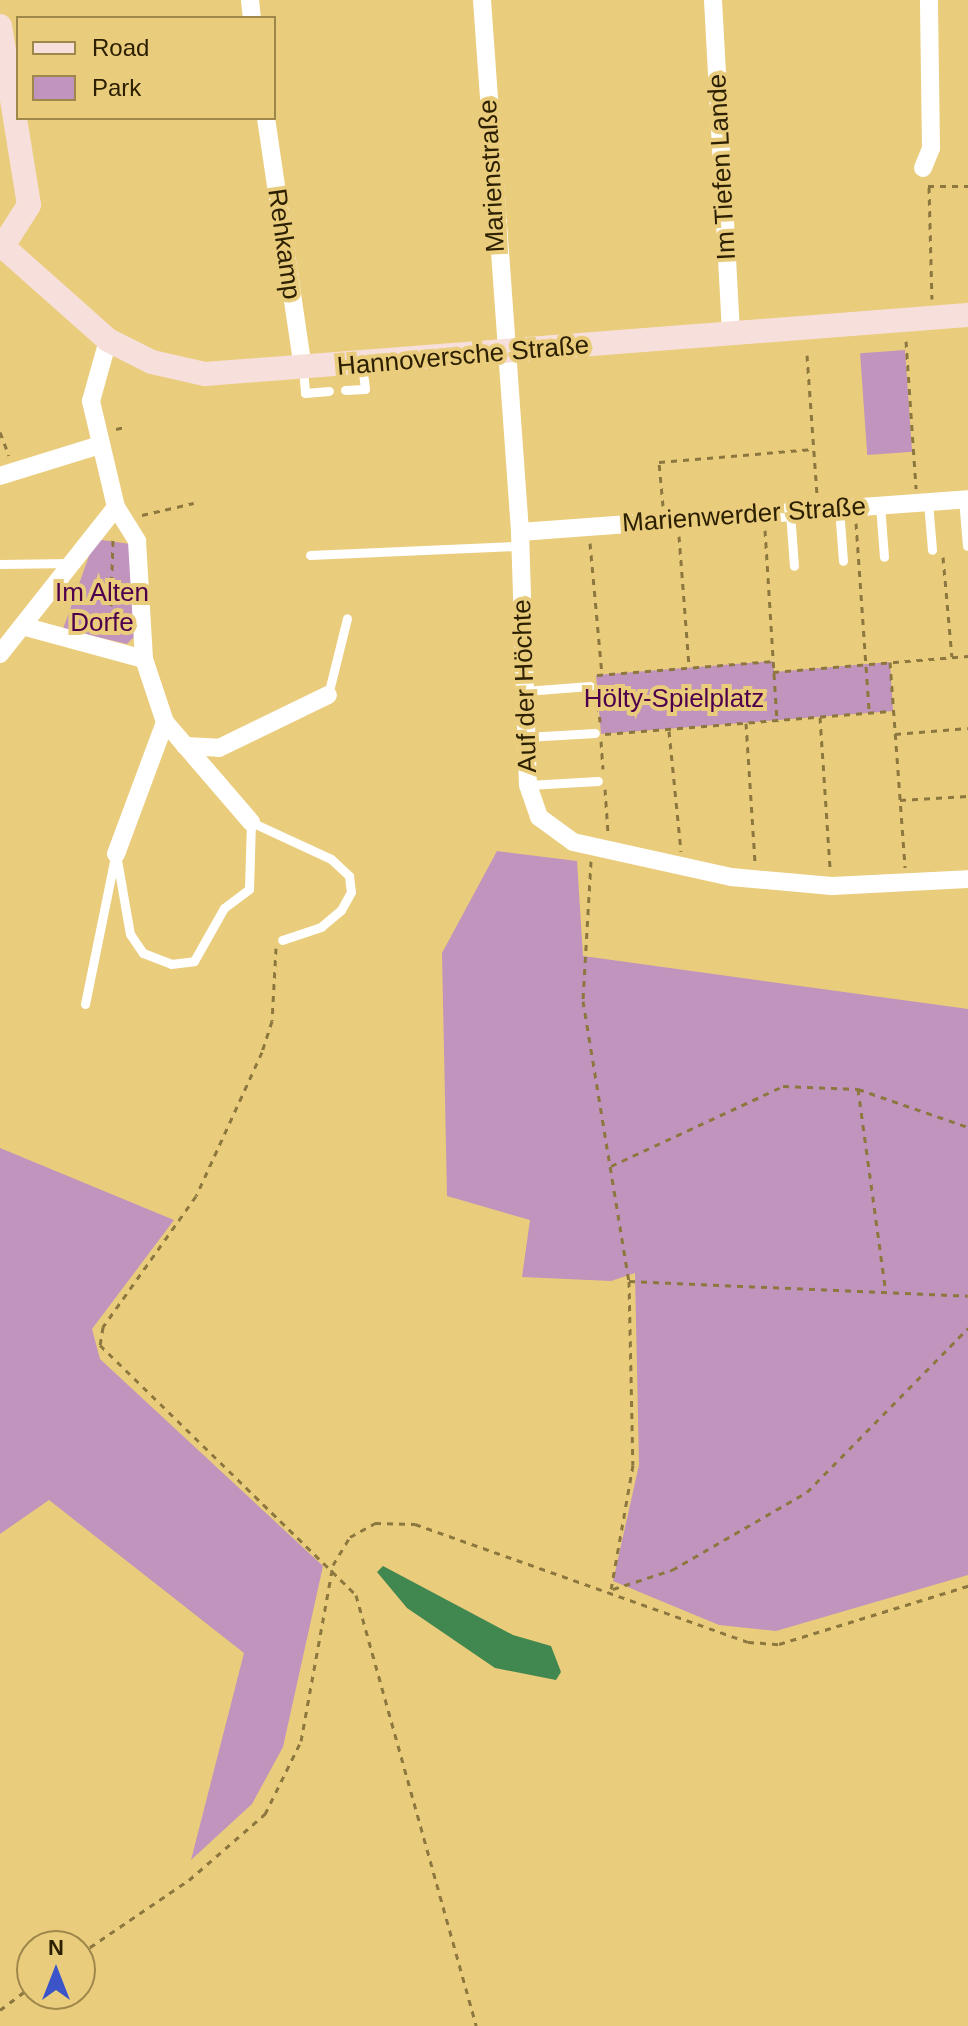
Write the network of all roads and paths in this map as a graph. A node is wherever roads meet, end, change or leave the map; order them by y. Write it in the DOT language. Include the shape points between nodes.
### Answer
graph roads {
  1 [pos="482,0"];
  2 [pos="713,0"];
  3 [pos="929,0"];
  4 [pos="0,26"];
  5 [pos="266,120"];
  6 [pos="923,168"];
  7 [pos="968,186"];
  8 [pos="929,187"];
  9 [pos="2,245"];
  10 [pos="932,306"];
  11 [pos="968,315"];
  12 [pos="904,320"];
  13 [pos="731,334"];
  14 [pos="108,340"];
  15 [pos="503,351"];
  16 [pos="807,355"];
  17 [pos="362,364"];
  18 [pos="303,369"];
  19 [pos="345,390"];
  20 [pos="329,391"];
  21 [pos="0,432"];
  22 [pos="100,445"];
  23 [pos="813,449"];
  24 [pos="6,470"];
  25 [pos="966,499"];
  26 [pos="922,502"];
  27 [pos="194,503"];
  28 [pos="880,505"];
  29 [pos="116,507"];
  30 [pos="847,508"];
  31 [pos="818,510"];
  32 [pos="790,512"];
  33 [pos="764,514"];
  34 [pos="142,515"];
  35 [pos="671,521"];
  36 [pos="589,527"];
  37 [pos="520,539"];
  38 [pos="113,540"];
  39 [pos="967,546"];
  40 [pos="932,550"];
  41 [pos="943,553"];
  42 [pos="310,555"];
  43 [pos="884,557"];
  44 [pos="843,561"];
  45 [pos="72,563"];
  46 [pos="0,564"];
  47 [pos="794,566"];
  48 [pos="111,606"];
  49 [pos="347,618"];
  50 [pos="26,627"];
  51 [pos="0,654"];
  52 [pos="968,656"];
  53 [pos="952,658"];
  54 [pos="144,659"];
  55 [pos="773,661"];
  56 [pos="890,662"];
  57 [pos="866,664"];
  58 [pos="689,667"];
  59 [pos="773,672"];
  60 [pos="602,674"];
  61 [pos="590,686"];
  62 [pos="525,691"];
  63 [pos="328,695"];
  64 [pos="893,711"];
  65 [pos="869,713"];
  66 [pos="820,717"];
  67 [pos="777,721"];
  68 [pos="165,722"];
  69 [pos="746,723"];
  70 [pos="968,728"];
  71 [pos="669,729"];
  72 [pos="598,734"];
  73 [pos="895,734"];
  74 [pos="526,737"];
  75 [pos="185,746"];
  76 [pos="598,781"];
  77 [pos="528,785"];
  78 [pos="968,796"];
  79 [pos="900,800"];
  80 [pos="251,822"];
  81 [pos="602,850"];
  82 [pos="116,854"];
  83 [pos="683,868"];
  84 [pos="968,879"];
  85 [pos="757,880"];
  86 [pos="832,886"];
  87 [pos="907,886"];
  88 [pos="282,940"];
  89 [pos="85,1004"];
  90 [pos="858,1089"];
  91 [pos="968,1127"];
  92 [pos="611,1166"];
  93 [pos="629,1281"];
  94 [pos="885,1289"];
  95 [pos="968,1296"];
  96 [pos="968,1328"];
  97 [pos="333,1565"];
  98 [pos="968,1586"];
  99 [pos="611,1590"];
  100 [pos="96,1943"];
  101 [pos="476,2026"];
  1 -- 15 [label="street, Marienstraße"];
  2 -- 13 [label="street, Im Tiefen Lande"];
  3 -- 6 [label="street" via="931,148"];
  4 -- 9 [label="street" via="29,205"];
  5 -- 18 [label="street, Rehkamp"];
  6 -- 8 [label="path"];
  7 -- 8 [label="path"];
  8 -- 10 [label="path"];
  9 -- 14 [label="street, Hannoversche Straße"];
  11 -- 12 [label="street, Hannoversche Straße"];
  12 -- 13 [label="street, Hannoversche Straße"];
  12 -- 26 [label="path"];
  13 -- 15 [label="street, Hannoversche Straße"];
  14 -- 18 [label="street, Hannoversche Straße" via="152,362 205,374"];
  14 -- 22 [label="street" via="92,392"];
  15 -- 17 [label="street, Hannoversche Straße"];
  15 -- 37 [label="street, Auf der Höchte"];
  16 -- 23 [label="path"];
  17 -- 18 [label="street, Hannoversche Straße"];
  17 -- 19 [label="lane" via="365,389"];
  18 -- 20 [label="lane" via="305,393"];
  21 -- 24 [label="path"];
  22 -- 24 [label="street"];
  22 -- 29 [label="street"];
  23 -- 31 [label="path"];
  23 -- 35 [label="path" via="659,462"];
  25 -- 26 [label="street, Marienwerder Straße"];
  25 -- 39 [label="lane"];
  26 -- 28 [label="street, Marienwerder Straße"];
  26 -- 40 [label="lane"];
  27 -- 34 [label="path"];
  28 -- 30 [label="street, Marienwerder Straße"];
  28 -- 43 [label="lane"];
  29 -- 45 [label="street"];
  29 -- 54 [label="street" via="137,541"];
  30 -- 31 [label="street, Marienwerder Straße"];
  30 -- 44 [label="lane"];
  30 -- 57 [label="path"];
  31 -- 32 [label="street, Marienwerder Straße"];
  32 -- 33 [label="street, Marienwerder Straße"];
  32 -- 47 [label="lane"];
  33 -- 35 [label="street, Marienwerder Straße"];
  33 -- 55 [label="path"];
  35 -- 36 [label="street, Marienwerder Straße"];
  35 -- 58 [label="path"];
  36 -- 37 [label="street, Marienwerder Straße"];
  36 -- 60 [label="path"];
  37 -- 42 [label="lane"];
  37 -- 62 [label="street, Auf der Höchte"];
  38 -- 48 [label="path"];
  41 -- 53 [label="path"];
  45 -- 46 [label="lane"];
  45 -- 50 [label="street"];
  49 -- 63 [label="lane"];
  50 -- 51 [label="street"];
  50 -- 54 [label="street"];
  52 -- 53 [label="path"];
  53 -- 56 [label="path"];
  54 -- 68 [label="street"];
  55 -- 58 [label="path"];
  55 -- 59 [label="path"];
  56 -- 57 [label="path"];
  56 -- 64 [label="path"];
  57 -- 59 [label="path"];
  57 -- 65 [label="path"];
  58 -- 60 [label="path"];
  59 -- 67 [label="path"];
  60 -- 72 [label="path" via="596,675"];
  61 -- 62 [label="lane"];
  62 -- 74 [label="street, Auf der Höchte"];
  63 -- 75 [label="street" via="219,748"];
  64 -- 65 [label="path"];
  64 -- 73 [label="path"];
  65 -- 66 [label="path"];
  66 -- 67 [label="path"];
  66 -- 86 [label="path"];
  67 -- 69 [label="path"];
  68 -- 75 [label="street"];
  68 -- 82 [label="street"];
  69 -- 71 [label="path"];
  69 -- 85 [label="path"];
  70 -- 73 [label="path"];
  71 -- 72 [label="path"];
  71 -- 83 [label="path"];
  72 -- 74 [label="lane"];
  72 -- 81 [label="path"];
  73 -- 79 [label="path"];
  74 -- 77 [label="street, Auf der Höchte"];
  75 -- 80 [label="street"];
  76 -- 77 [label="lane"];
  77 -- 81 [label="street, Auf der Höchte" via="553,831"];
  78 -- 79 [label="path"];
  79 -- 87 [label="path"];
  80 -- 82 [label="lane" via="249,889 224,908 204,952 182,964 158,961 136,945"];
  80 -- 88 [label="lane" via="331,859 349,876 351,892 341,910 321,927"];
  81 -- 83 [label="street, Auf der Höchte"];
  81 -- 92 [label="path" via="586,873 583,1001"];
  82 -- 89 [label="lane"];
  83 -- 85 [label="street, Auf der Höchte"];
  84 -- 87 [label="street, Auf der Höchte"];
  85 -- 86 [label="street, Auf der Höchte"];
  86 -- 87 [label="street, Auf der Höchte"];
  88 -- 97 [label="path" via="272,1021 256,1067 196,1196 103,1327 100,1345"];
  90 -- 91 [label="path"];
  90 -- 92 [label="path" via="783,1086"];
  90 -- 94 [label="path"];
  92 -- 93 [label="path"];
  93 -- 94 [label="path"];
  93 -- 99 [label="path" via="633,1465"];
  94 -- 95 [label="path"];
  96 -- 99 [label="path" via="796,1499 672,1570"];
  97 -- 99 [label="path" via="350,1537 375,1523 415,1524"];
  97 -- 100 [label="path" via="301,1741 265,1814 189,1880"];
  97 -- 101 [label="path" via="368,1619"];
  98 -- 99 [label="path" via="779,1644 717,1633"];
}
